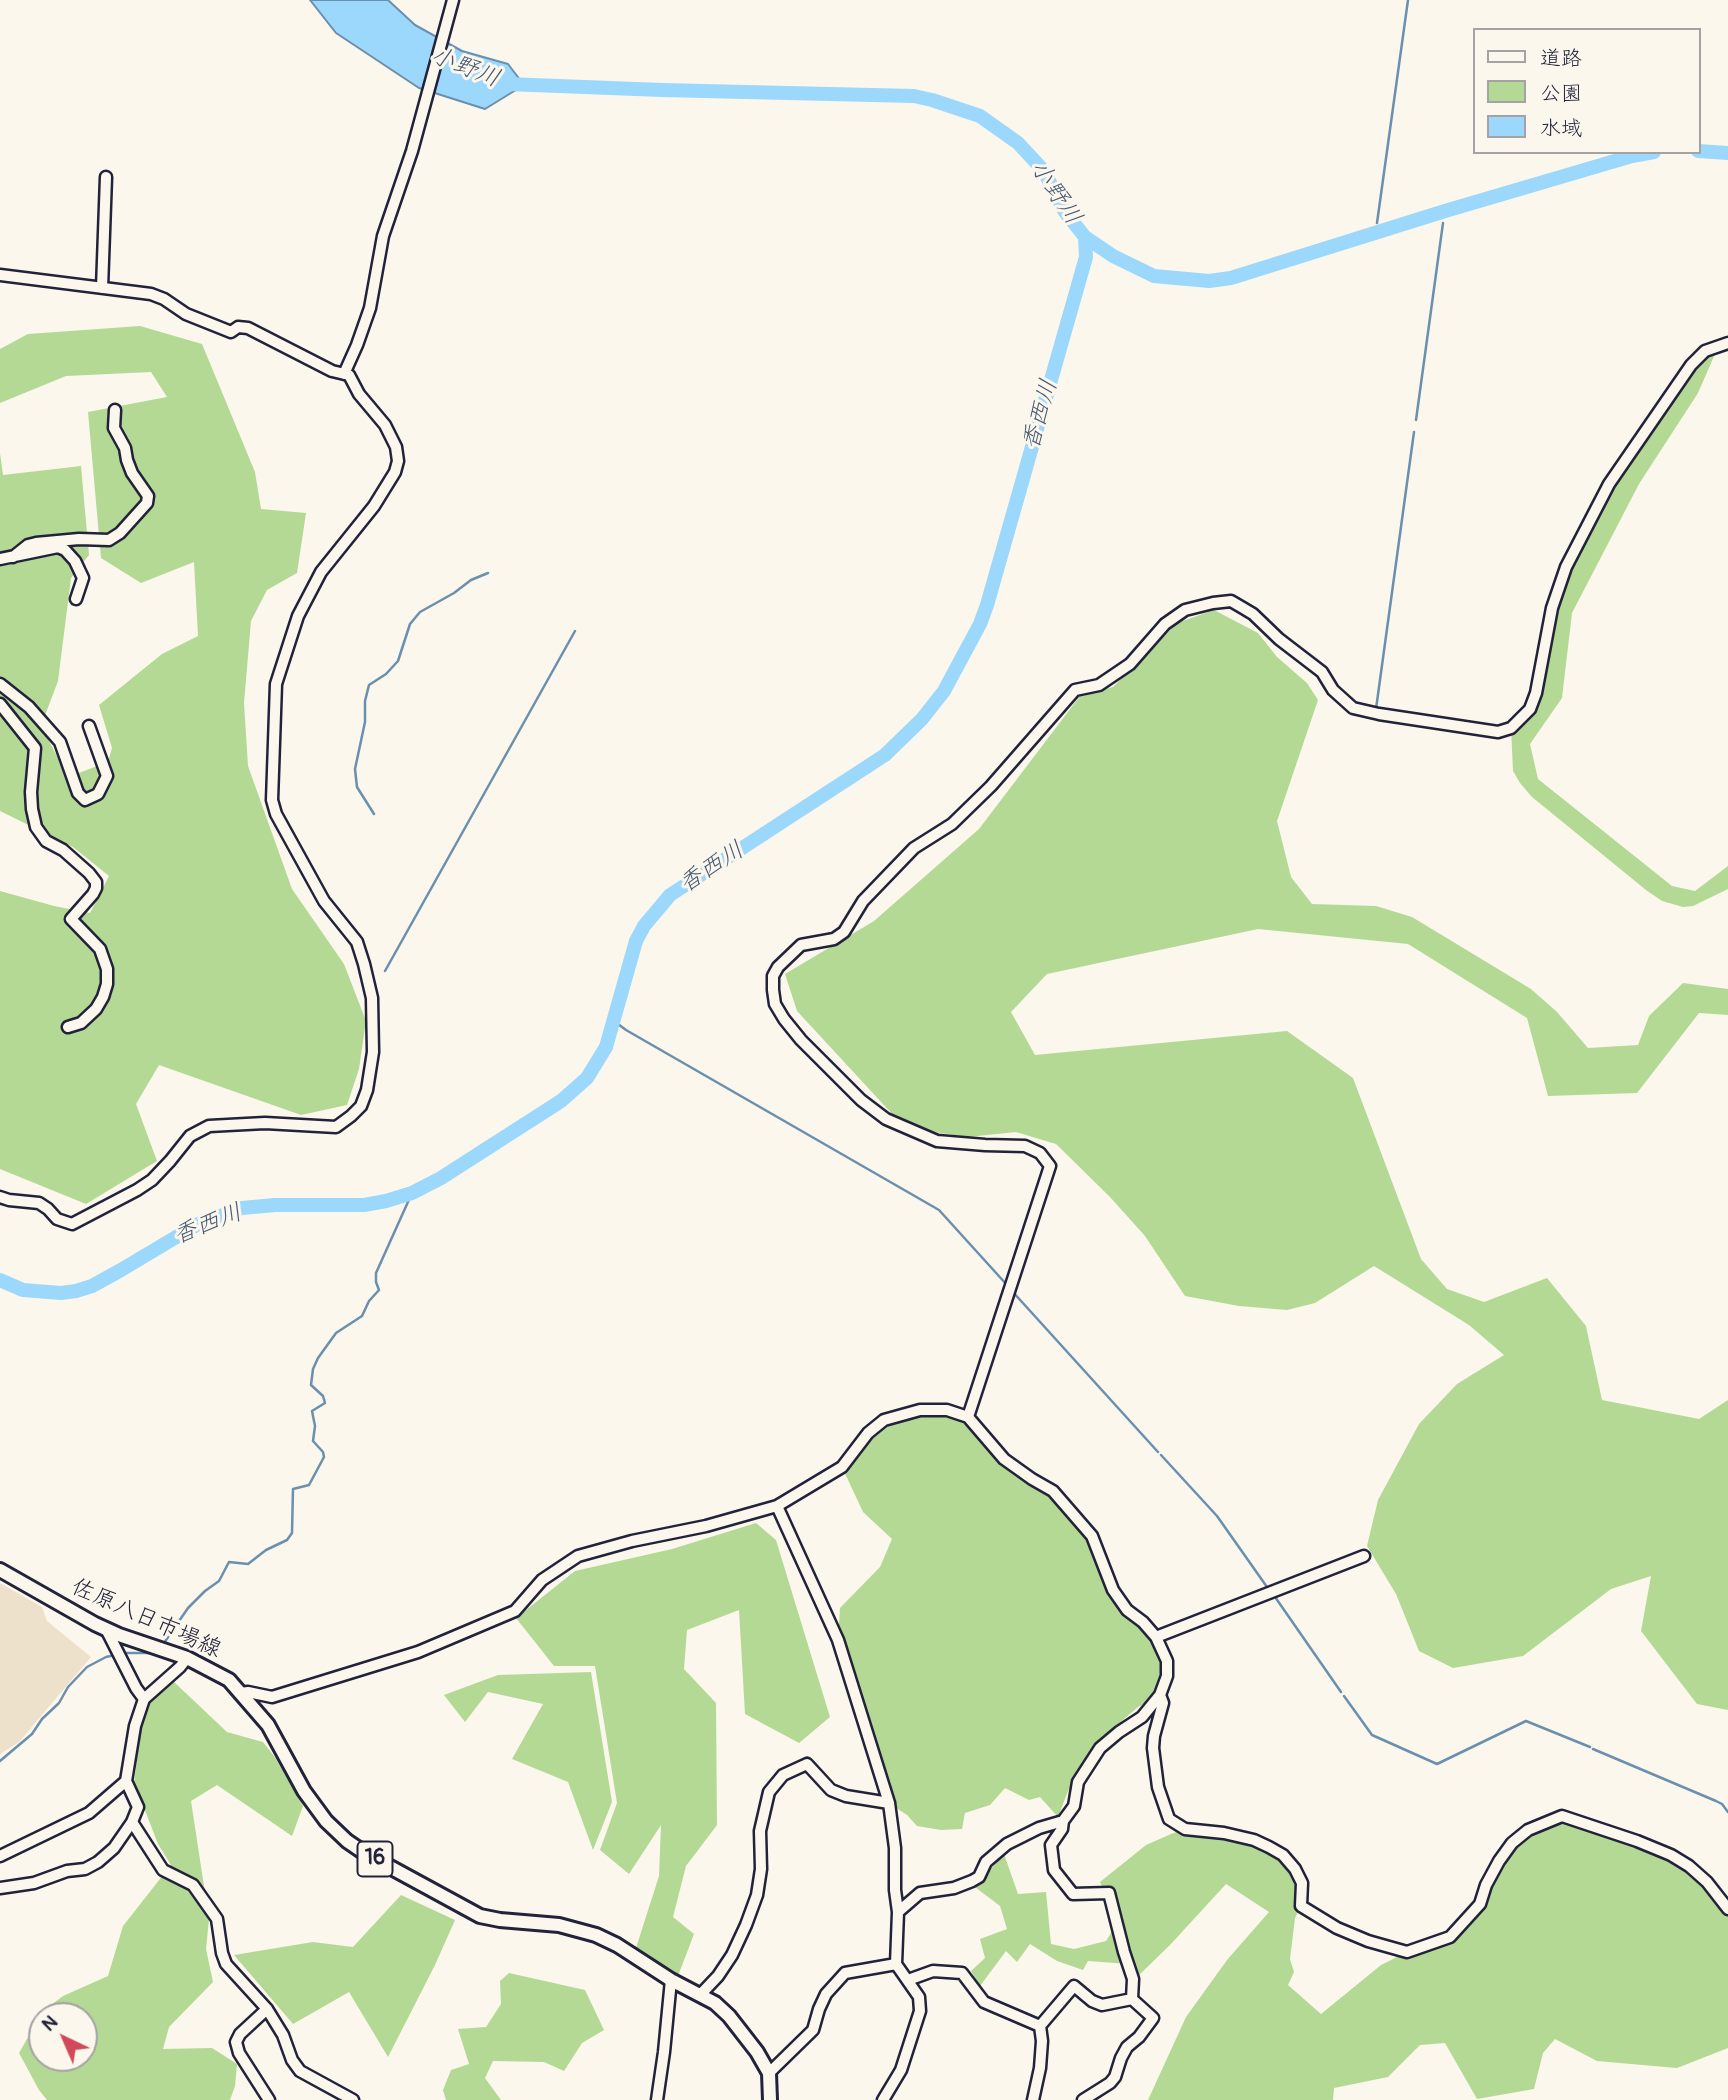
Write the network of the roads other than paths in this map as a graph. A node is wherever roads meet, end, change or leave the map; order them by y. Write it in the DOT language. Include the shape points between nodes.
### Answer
graph roads {
  1 [pos="453,0"];
  2 [pos="106,177"];
  3 [pos="0,275"];
  4 [pos="102,288"];
  5 [pos="1728,343"];
  6 [pos="344,374"];
  7 [pos="115,410"];
  8 [pos="13,558"];
  9 [pos="0,559"];
  10 [pos="76,599"];
  11 [pos="0,684"];
  12 [pos="0,704"];
  13 [pos="89,726"];
  14 [pos="68,1027"];
  15 [pos="0,1197"];
  16 [pos="968,1417"];
  17 [pos="777,1506"];
  18 [pos="1364,1556"];
  19 [pos="0,1570"];
  20 [pos="106,1629"];
  21 [pos="1156,1637"];
  22 [pos="187,1658"];
  23 [pos="241,1693"];
  24 [pos="1160,1695"];
  25 [pos="144,1699"];
  26 [pos="126,1781"];
  27 [pos="889,1803"];
  28 [pos="1063,1821"];
  29 [pos="132,1822"];
  30 [pos="0,1856"];
  31 [pos="0,1888"];
  32 [pos="1728,1909"];
  33 [pos="898,1912"];
  34 [pos="896,1964"];
  35 [pos="671,1980"];
  36 [pos="908,1980"];
  37 [pos="700,1996"];
  38 [pos="1132,1999"];
  39 [pos="267,2009"];
  40 [pos="1040,2026"];
  41 [pos="769,2073"];
  42 [pos="269,2100"];
  43 [pos="353,2100"];
  44 [pos="657,2100"];
  45 [pos="770,2100"];
  46 [pos="883,2100"];
  47 [pos="1033,2100"];
  48 [pos="1083,2100"];
  1 -- 6 [label="street" via="412,151 383,236 370,308"];
  2 -- 4 [label="street"];
  3 -- 4 [label="street"];
  4 -- 6 [label="street" via="151,294 231,332 248,328"];
  5 -- 16 [label="street" via="1704,351 1691,365 1609,484 1566,567 1530,709 1511,728 1498,732 1353,708 1322,672 1243,608 1231,601 1185,610 1110,678 1075,690 991,786 952,824 914,848 863,901 844,932 834,939 801,945 778,967 773,976 775,1004 784,1019 861,1100 886,1119 937,1141 1025,1146 1040,1153 1050,1166"];
  6 -- 15 [label="street" via="386,425 398,461 367,516 321,572 298,616 276,684 272,800 296,854 324,901 357,942 364,964 373,1014 373,1052 361,1106 336,1127 209,1126 190,1136 152,1180 72,1224 39,1203"];
  7 -- 8 [label="street" via="114,428 148,503 115,538 36,543"];
  8 -- 9 [label="street"];
  8 -- 10 [label="street" via="58,547 65,550 83,578"];
  11 -- 13 [label="street" via="29,706 60,742 78,793 85,800 98,794 107,776"];
  12 -- 14 [label="street" via="35,748 31,792 36,827 46,841 63,850 96,882 93,894 71,919 100,949 107,984 96,1009 81,1023"];
  16 -- 17 [label="street" via="947,1410 920,1410 884,1420 842,1467"];
  16 -- 21 [label="street" via="1004,1458 1053,1491 1092,1536 1113,1590"];
  17 -- 23 [label="street" via="578,1556 541,1580 515,1611 418,1652 272,1697"];
  17 -- 27 [label="street" via="838,1640"];
  18 -- 21 [label="street"];
  19 -- 20 [label="main road, 佐原八日市場線 / 16"];
  20 -- 22 [label="main road, 佐原八日市場線 / 16"];
  20 -- 25 [label="street"];
  21 -- 24 [label="street" via="1167,1661"];
  22 -- 23 [label="main road, 佐原八日市場線 / 16" via="229,1681"];
  22 -- 25 [label="street"];
  23 -- 35 [label="main road, 佐原八日市場線 / 16" via="268,1725 326,1821 366,1854 480,1916 559,1925 596,1935"];
  24 -- 28 [label="street" via="1142,1717 1100,1748 1078,1782 1074,1806"];
  24 -- 32 [label="street" via="1163,1703 1153,1748 1158,1787 1169,1819 1185,1829 1224,1833 1269,1847 1295,1869 1302,1883 1301,1906 1368,1941 1407,1952 1450,1937 1480,1904 1486,1885 1512,1843 1528,1830 1562,1816 1637,1841 1689,1866"];
  25 -- 26 [label="street"];
  26 -- 29 [label="street" via="138,1807"];
  26 -- 30 [label="street" via="89,1813"];
  27 -- 33 [label="street"];
  27 -- 37 [label="street" via="831,1790 807,1763 783,1775 769,1791 757,1895 746,1925 732,1955"];
  28 -- 33 [label="street" via="1007,1844 972,1881 920,1892"];
  28 -- 38 [label="street" via="1051,1845 1054,1870 1073,1894 1109,1892 1133,1979"];
  29 -- 31 [label="street" via="114,1848 85,1869"];
  29 -- 39 [label="street" via="163,1870 193,1885 217,1919 226,1964"];
  33 -- 34 [label="street"];
  34 -- 36 [label="street"];
  34 -- 41 [label="street" via="845,1973 819,2008 813,2030"];
  35 -- 37 [label="main road, 佐原八日市場線 / 16"];
  35 -- 44 [label="street"];
  36 -- 40 [label="street" via="933,1971 962,1973 984,2002"];
  36 -- 46 [label="street" via="919,1997 920,2011 901,2070"];
  37 -- 41 [label="main road, 佐原八日市場線 / 16" via="729,2016"];
  38 -- 40 [label="street" via="1102,2005 1074,1986"];
  38 -- 48 [label="street" via="1153,2018 1127,2047 1110,2083"];
  39 -- 42 [label="street" via="236,2042"];
  39 -- 43 [label="street" via="300,2071"];
  40 -- 47 [label="street" via="1040,2068"];
  41 -- 45 [label="main road"];
}
